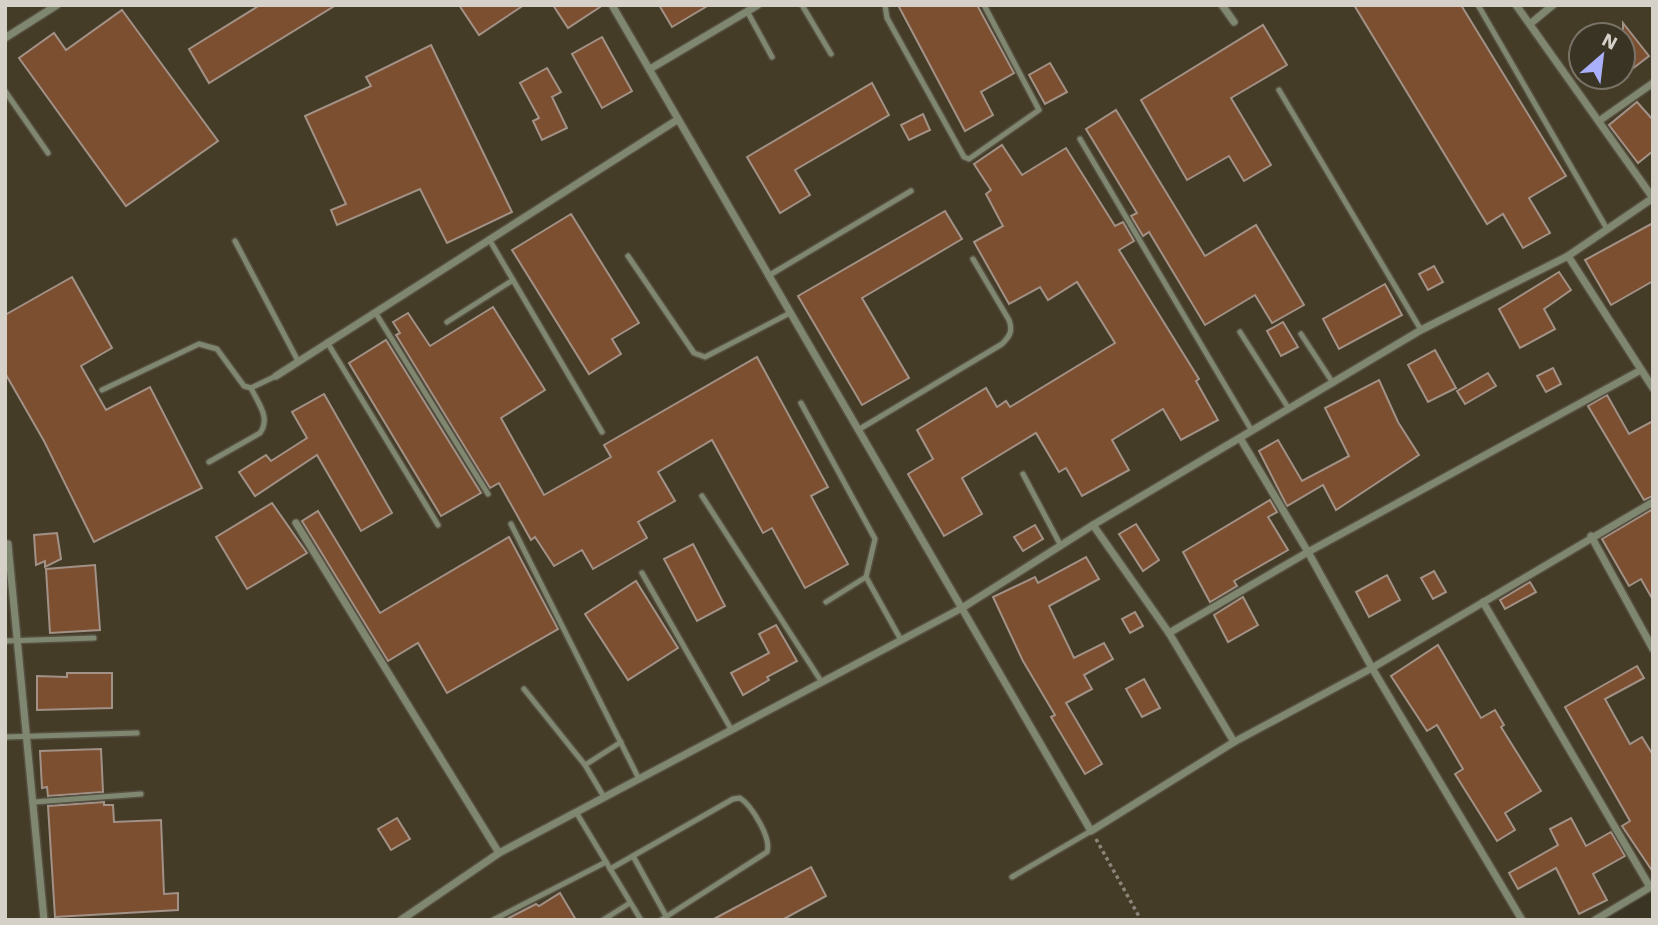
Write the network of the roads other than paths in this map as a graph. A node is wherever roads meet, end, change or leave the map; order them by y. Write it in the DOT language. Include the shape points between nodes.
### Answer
graph roads {
  1 [pos="57,5"];
  2 [pos="612,5"];
  3 [pos="758,5"];
  4 [pos="802,5"];
  5 [pos="885,5"];
  6 [pos="984,5"];
  7 [pos="1222,5"];
  8 [pos="1478,5"];
  9 [pos="1516,5"];
  10 [pos="1553,5"];
  11 [pos="747,11"];
  12 [pos="1234,22"];
  13 [pos="1530,24"];
  14 [pos="5,38"];
  15 [pos="831,54"];
  16 [pos="772,57"];
  17 [pos="650,69"];
  18 [pos="1653,83"];
  19 [pos="1279,90"];
  20 [pos="5,91"];
  21 [pos="677,120"];
  22 [pos="1599,121"];
  23 [pos="1080,139"];
  24 [pos="48,153"];
  25 [pos="911,191"];
  26 [pos="1607,229"];
  27 [pos="489,239"];
  28 [pos="235,241"];
  29 [pos="628,256"];
  30 [pos="1568,256"];
  31 [pos="973,259"];
  32 [pos="768,276"];
  33 [pos="513,280"];
  34 [pos="375,312"];
  35 [pos="790,313"];
  36 [pos="447,322"];
  37 [pos="1421,330"];
  38 [pos="1240,332"];
  39 [pos="1301,334"];
  40 [pos="327,342"];
  41 [pos="298,360"];
  42 [pos="1641,370"];
  43 [pos="276,376"];
  44 [pos="1333,383"];
  45 [pos="251,388"];
  46 [pos="1653,388"];
  47 [pos="102,390"];
  48 [pos="801,403"];
  49 [pos="1289,409"];
  50 [pos="858,430"];
  51 [pos="1252,431"];
  52 [pos="602,432"];
  53 [pos="1240,438"];
  54 [pos="209,462"];
  55 [pos="1023,474"];
  56 [pos="488,494"];
  57 [pos="702,496"];
  58 [pos="1653,502"];
  59 [pos="296,523"];
  60 [pos="511,524"];
  61 [pos="438,525"];
  62 [pos="1093,525"];
  63 [pos="1591,536"];
  64 [pos="8,544"];
  65 [pos="1060,546"];
  66 [pos="1308,552"];
  67 [pos="642,573"];
  68 [pos="866,577"];
  69 [pos="827,602"];
  70 [pos="1483,602"];
  71 [pos="962,608"];
  72 [pos="1169,634"];
  73 [pos="94,638"];
  74 [pos="901,640"];
  75 [pos="5,641"];
  76 [pos="18,641"];
  77 [pos="1653,649"];
  78 [pos="1372,668"];
  79 [pos="821,681"];
  80 [pos="524,689"];
  81 [pos="731,729"];
  82 [pos="137,733"];
  83 [pos="5,737"];
  84 [pos="28,737"];
  85 [pos="621,742"];
  86 [pos="1234,742"];
  87 [pos="585,765"];
  88 [pos="639,779"];
  89 [pos="141,794"];
  90 [pos="604,797"];
  91 [pos="34,802"];
  92 [pos="576,812"];
  93 [pos="1091,831"];
  94 [pos="499,853"];
  95 [pos="633,856"];
  96 [pos="606,862"];
  97 [pos="610,869"];
  98 [pos="1012,877"];
  99 [pos="1651,886"];
  100 [pos="631,902"];
  101 [pos="663,918"];
  102 [pos="44,920"];
  103 [pos="401,920"];
  104 [pos="493,920"];
  105 [pos="603,920"];
  106 [pos="641,920"];
  107 [pos="1522,920"];
  108 [pos="1595,920"];
  1 -- 14 [label="street"];
  2 -- 17 [label="street"];
  3 -- 11 [label="street"];
  4 -- 15 [label="lane"];
  5 -- 6 [label="lane" via="887,18 969,159 1039,110"];
  7 -- 12 [label="street"];
  8 -- 26 [label="lane"];
  9 -- 13 [label="street"];
  10 -- 13 [label="street"];
  11 -- 16 [label="lane"];
  11 -- 17 [label="street"];
  13 -- 22 [label="street"];
  17 -- 21 [label="street"];
  18 -- 22 [label="street"];
  19 -- 37 [label="lane"];
  20 -- 24 [label="lane"];
  21 -- 27 [label="street"];
  21 -- 32 [label="street"];
  22 -- 26 [label="street" via="1653,198"];
  23 -- 51 [label="lane"];
  25 -- 32 [label="lane"];
  26 -- 30 [label="street"];
  27 -- 33 [label="lane"];
  27 -- 34 [label="street"];
  28 -- 41 [label="lane"];
  29 -- 35 [label="lane" via="700,357"];
  30 -- 37 [label="street"];
  30 -- 42 [label="street"];
  31 -- 50 [label="lane" via="1009,320 1010,337"];
  32 -- 35 [label="street"];
  33 -- 36 [label="lane"];
  33 -- 52 [label="lane"];
  34 -- 40 [label="street"];
  34 -- 56 [label="lane"];
  35 -- 50 [label="street"];
  37 -- 44 [label="street"];
  38 -- 49 [label="lane"];
  39 -- 44 [label="lane"];
  40 -- 41 [label="street"];
  40 -- 61 [label="lane"];
  41 -- 43 [label="street"];
  42 -- 46 [label="street"];
  42 -- 66 [label="street"];
  43 -- 45 [label="lane"];
  44 -- 49 [label="street"];
  45 -- 47 [label="lane" via="244,386 216,349 200,344"];
  45 -- 54 [label="lane" via="265,426"];
  48 -- 68 [label="lane" via="876,539"];
  49 -- 51 [label="street"];
  50 -- 71 [label="street"];
  51 -- 53 [label="street"];
  53 -- 62 [label="street"];
  53 -- 66 [label="street"];
  55 -- 65 [label="lane"];
  57 -- 79 [label="lane"];
  58 -- 63 [label="street"];
  59 -- 94 [label="street"];
  60 -- 85 [label="lane"];
  62 -- 65 [label="street"];
  62 -- 72 [label="street"];
  63 -- 70 [label="street"];
  63 -- 77 [label="street"];
  64 -- 76 [label="street"];
  65 -- 71 [label="street"];
  66 -- 72 [label="street"];
  66 -- 78 [label="street"];
  67 -- 81 [label="lane"];
  68 -- 69 [label="lane"];
  68 -- 74 [label="lane"];
  70 -- 78 [label="street"];
  70 -- 99 [label="street"];
  71 -- 74 [label="street"];
  71 -- 93 [label="street"];
  72 -- 86 [label="street"];
  73 -- 76 [label="lane"];
  74 -- 79 [label="street"];
  75 -- 76 [label="lane"];
  76 -- 84 [label="street"];
  78 -- 86 [label="street"];
  78 -- 107 [label="street"];
  79 -- 81 [label="street"];
  80 -- 87 [label="lane"];
  81 -- 88 [label="street"];
  82 -- 84 [label="lane"];
  83 -- 84 [label="lane"];
  84 -- 91 [label="street"];
  85 -- 87 [label="lane"];
  85 -- 88 [label="lane"];
  86 -- 93 [label="street"];
  87 -- 90 [label="lane"];
  88 -- 90 [label="street"];
  89 -- 91 [label="lane"];
  90 -- 92 [label="street"];
  91 -- 102 [label="street"];
  92 -- 94 [label="street"];
  92 -- 96 [label="lane"];
  93 -- 98 [label="lane"];
  94 -- 103 [label="street"];
  95 -- 97 [label="lane"];
  95 -- 101 [label="lane"];
  95 -- 101 [label="lane" via="740,798 767,840 767,852"];
  96 -- 97 [label="lane"];
  96 -- 104 [label="lane"];
  97 -- 100 [label="lane"];
  99 -- 108 [label="street"];
  100 -- 105 [label="lane"];
  100 -- 106 [label="lane"];
}
